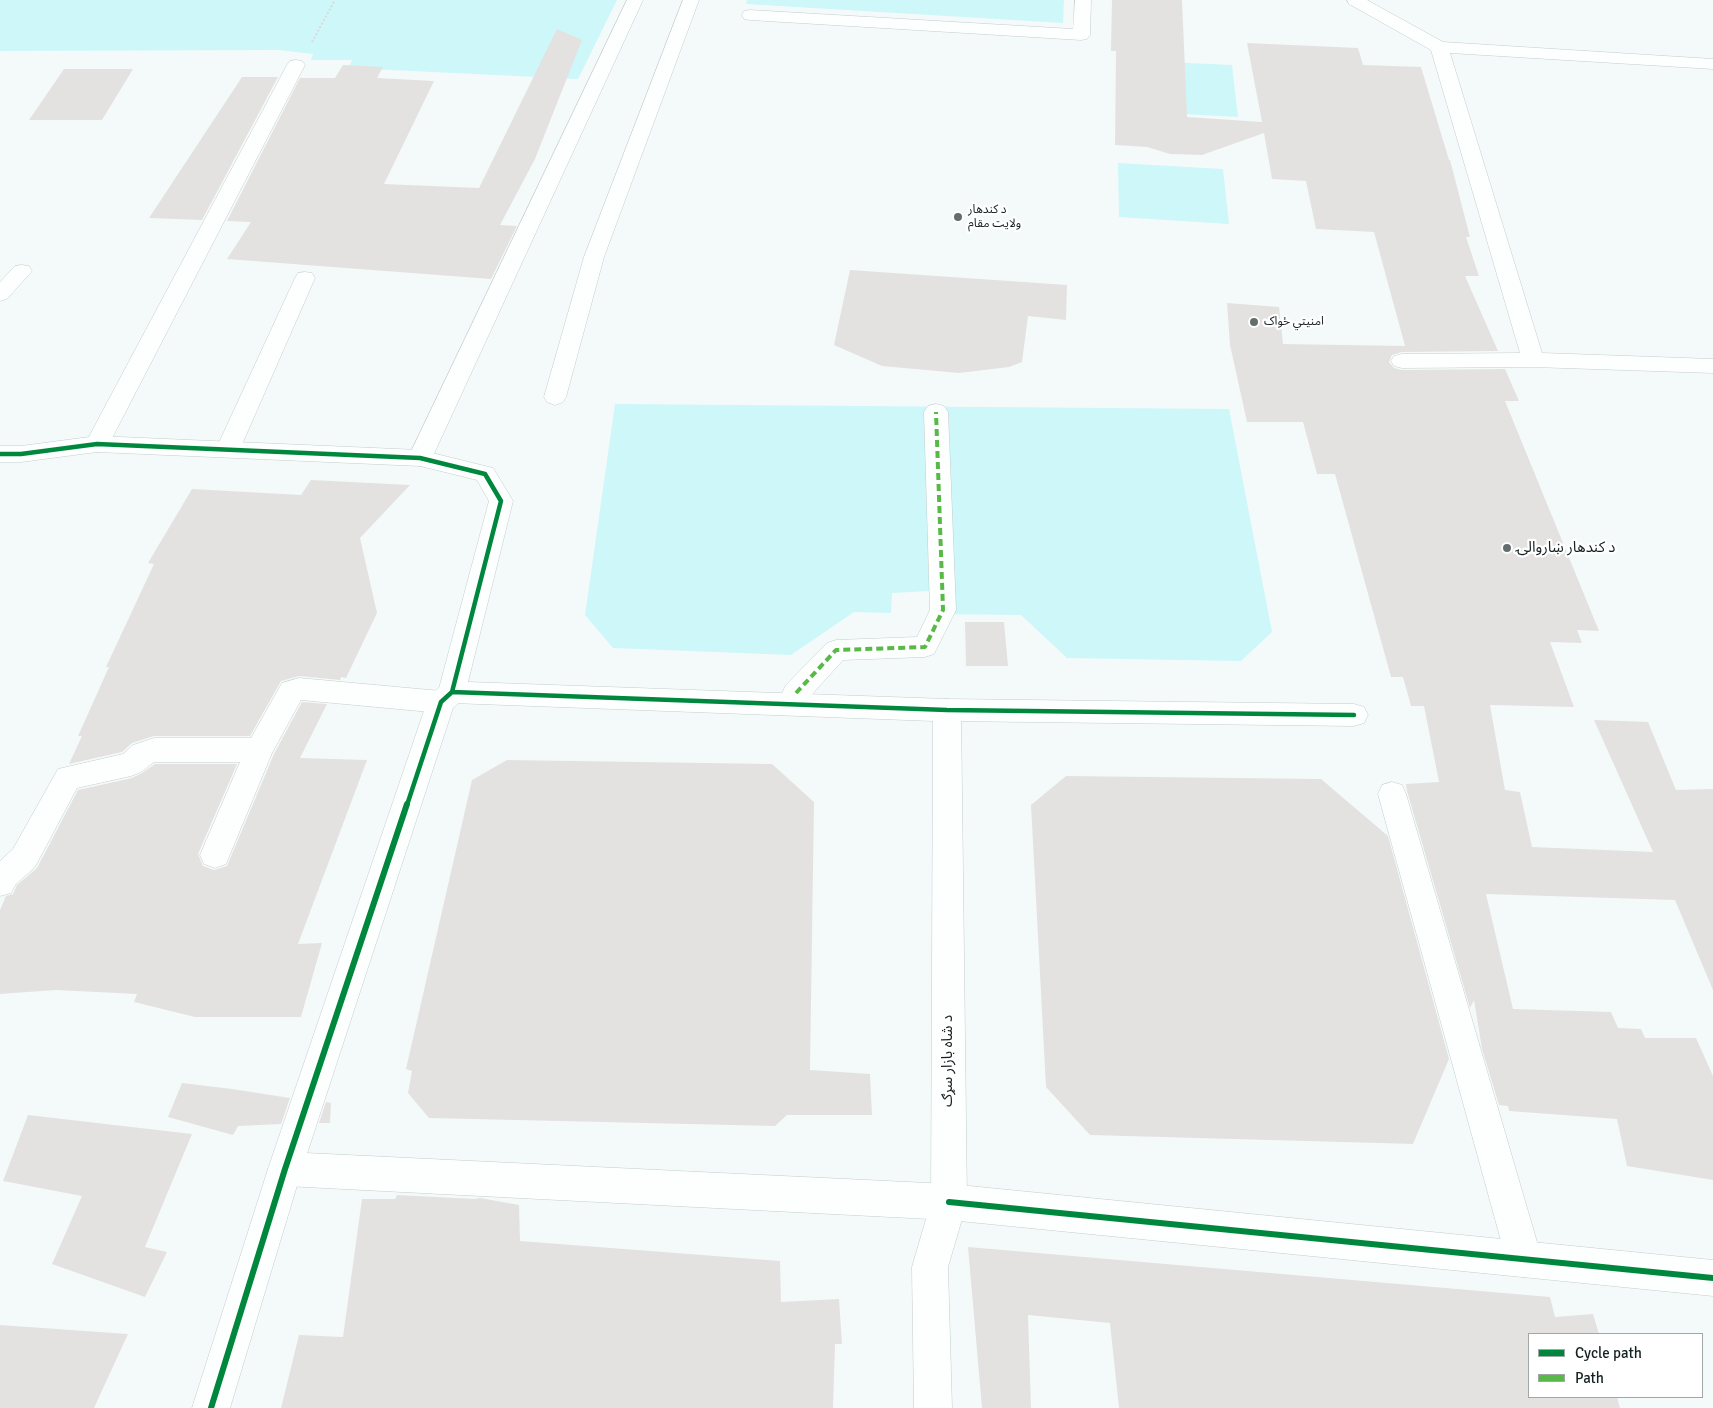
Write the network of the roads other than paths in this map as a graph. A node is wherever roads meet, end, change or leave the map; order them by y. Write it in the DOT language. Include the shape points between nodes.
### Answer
graph roads {
  1 [pos="635,0"];
  2 [pos="691,0"];
  3 [pos="1083,0"];
  4 [pos="1356,0"];
  5 [pos="750,15"];
  6 [pos="1439,47"];
  7 [pos="1713,64"];
  8 [pos="296,65"];
  9 [pos="22,271"];
  10 [pos="306,278"];
  11 [pos="0,294"];
  12 [pos="1533,360"];
  13 [pos="1402,361"];
  14 [pos="1713,366"];
  15 [pos="555,397"];
  16 [pos="936,412"];
  17 [pos="97,444"];
  18 [pos="228,450"];
  19 [pos="0,454"];
  20 [pos="420,458"];
  21 [pos="796,693"];
  22 [pos="446,697"];
  23 [pos="947,710"];
  24 [pos="1354,716"];
  25 [pos="259,750"];
  26 [pos="1392,794"];
  27 [pos="215,855"];
  28 [pos="0,883"];
  29 [pos="284,1169"];
  30 [pos="949,1202"];
  31 [pos="1524,1259"];
  32 [pos="1713,1278"];
  33 [pos="211,1408"];
  34 [pos="934,1408"];
  1 -- 20 [label="street"];
  2 -- 15 [label="street" via="594,257"];
  3 -- 5 [label="street" via="1081,35"];
  4 -- 6 [label="street"];
  6 -- 7 [label="street"];
  6 -- 12 [label="street"];
  8 -- 17 [label="street"];
  9 -- 11 [label="street"];
  10 -- 18 [label="street"];
  12 -- 13 [label="street"];
  12 -- 14 [label="street"];
  16 -- 21 [label="street" via="943,610 924,648 836,650"];
  17 -- 18 [label="street"];
  17 -- 19 [label="street"];
  18 -- 20 [label="street"];
  20 -- 22 [label="street" via="485,474 501,501"];
  22 -- 23 [label="street"];
  22 -- 25 [label="street" via="299,689 292,691"];
  22 -- 29 [label="street"];
  23 -- 24 [label="street"];
  23 -- 30 [label="street, د شاه بازار سړګ"];
  25 -- 27 [label="street"];
  25 -- 28 [label="street" via="154,750 143,753 131,764 68,778 24,858"];
  26 -- 31 [label="street"];
  29 -- 30 [label="street"];
  29 -- 33 [label="street"];
  30 -- 31 [label="street"];
  30 -- 34 [label="street, د شاه بازار سړګ" via="930,1267"];
  31 -- 32 [label="street"];
}
